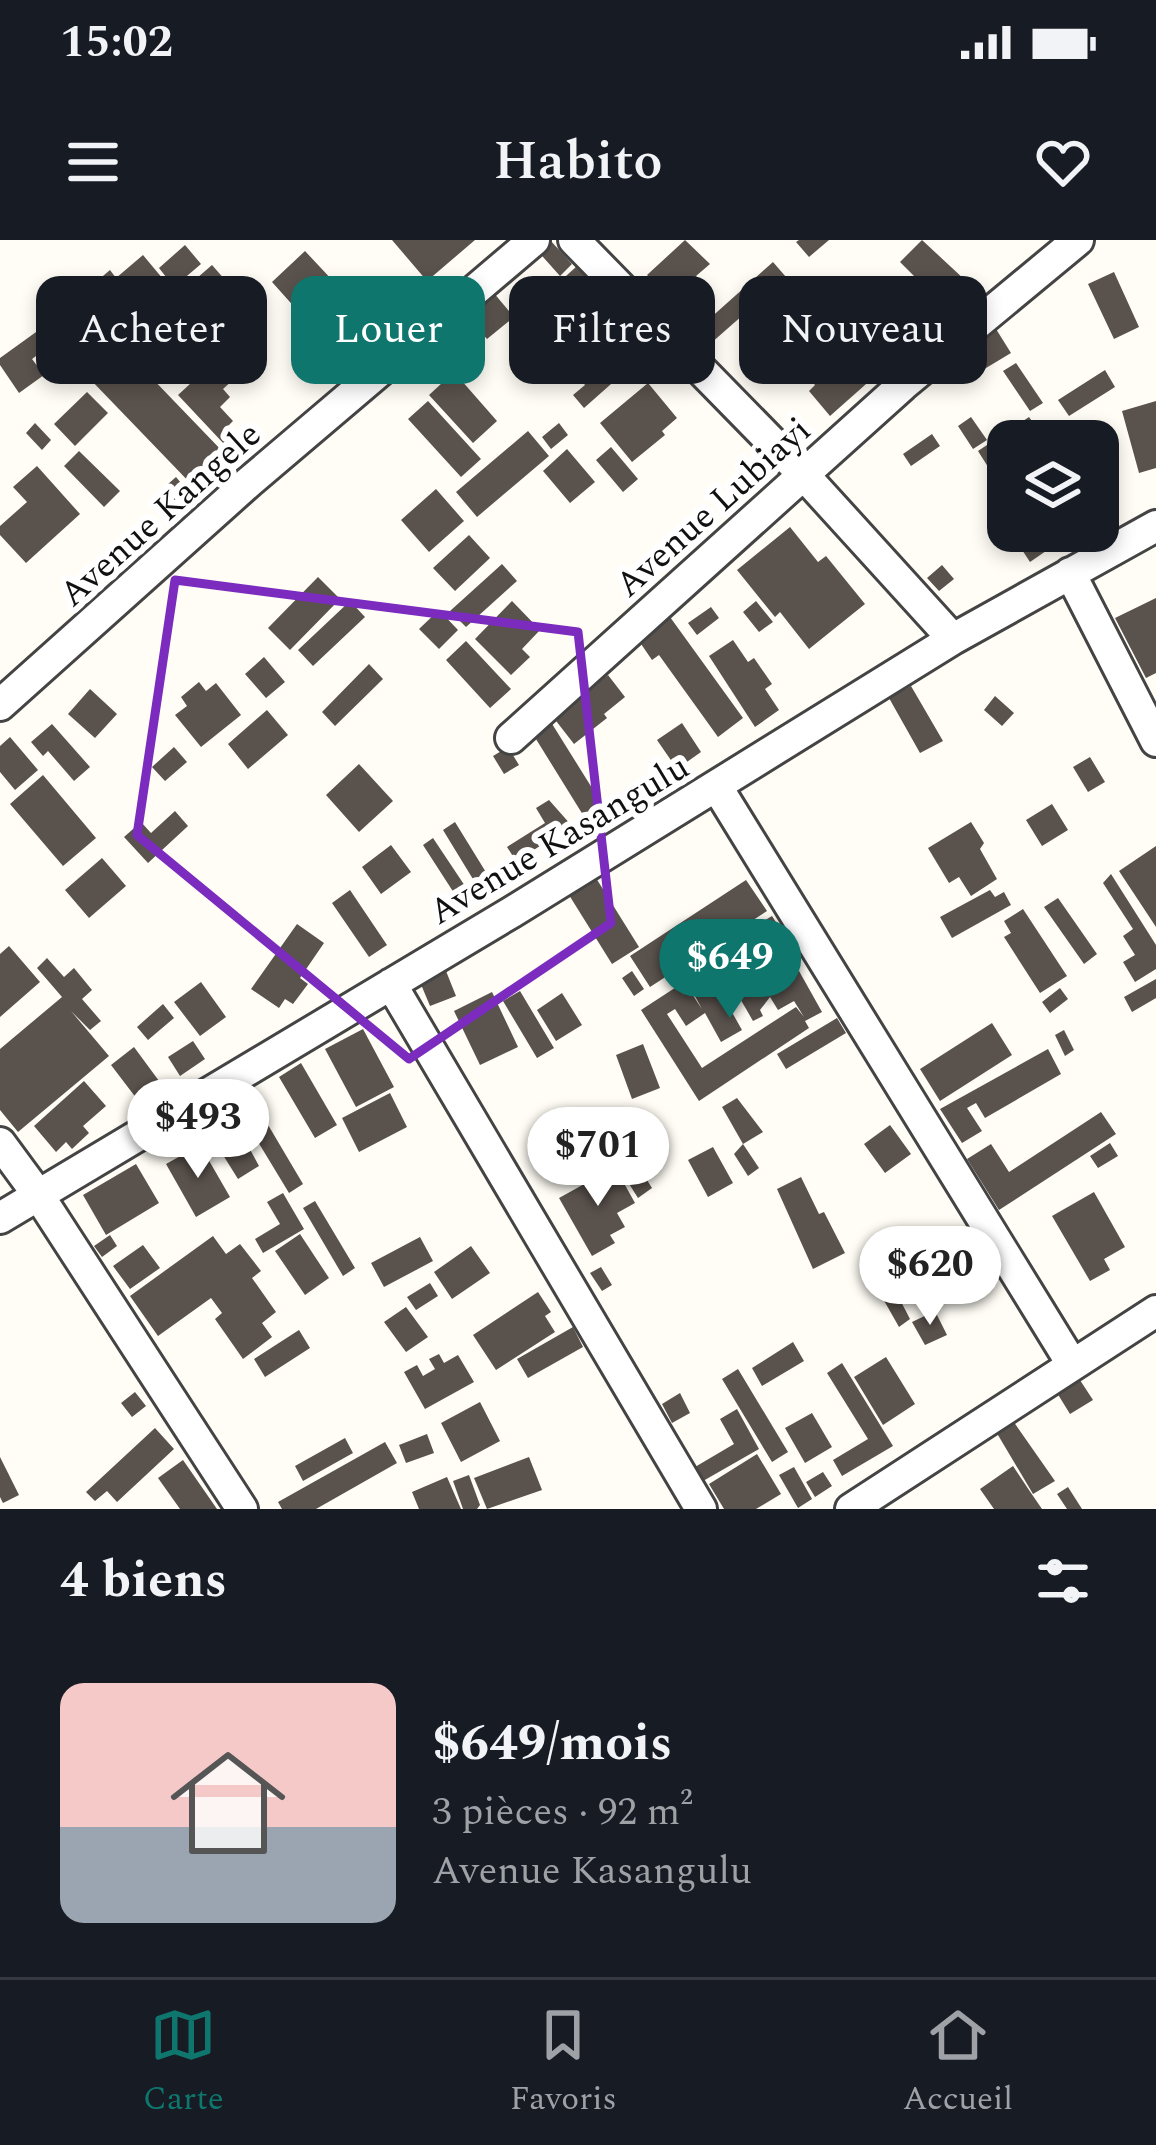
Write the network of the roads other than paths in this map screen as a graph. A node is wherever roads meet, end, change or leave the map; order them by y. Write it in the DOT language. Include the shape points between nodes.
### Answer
graph roads {
  1 [pos="534,240"];
  2 [pos="574,240"];
  3 [pos="1078,240"];
  4 [pos="803,474"];
  5 [pos="1156,526"];
  6 [pos="1070,573"];
  7 [pos="953,639"];
  8 [pos="0,705"];
  9 [pos="511,739"];
  10 [pos="1156,741"];
  11 [pos="717,787"];
  12 [pos="391,984"];
  13 [pos="0,1142"];
  14 [pos="39,1196"];
  15 [pos="0,1218"];
  16 [pos="1153,1320"];
  17 [pos="1072,1364"];
  18 [pos="242,1509"];
  19 [pos="701,1509"];
  20 [pos="851,1509"];
  1 -- 8 [label="street, Avenue Kangele"];
  2 -- 4 [label="street"];
  3 -- 4 [label="street, Avenue Lubiayi"];
  4 -- 7 [label="street"];
  4 -- 9 [label="street, Avenue Lubiayi"];
  5 -- 6 [label="street, Avenue Kasangulu"];
  6 -- 7 [label="street, Avenue Kasangulu"];
  6 -- 10 [label="street"];
  7 -- 11 [label="street, Avenue Kasangulu"];
  11 -- 12 [label="street, Avenue Kasangulu"];
  11 -- 17 [label="street"];
  12 -- 14 [label="street, Avenue Kasangulu"];
  12 -- 19 [label="street"];
  13 -- 14 [label="street"];
  14 -- 15 [label="street, Avenue Kasangulu"];
  14 -- 18 [label="street"];
  16 -- 17 [label="street"];
  17 -- 20 [label="street"];
}
